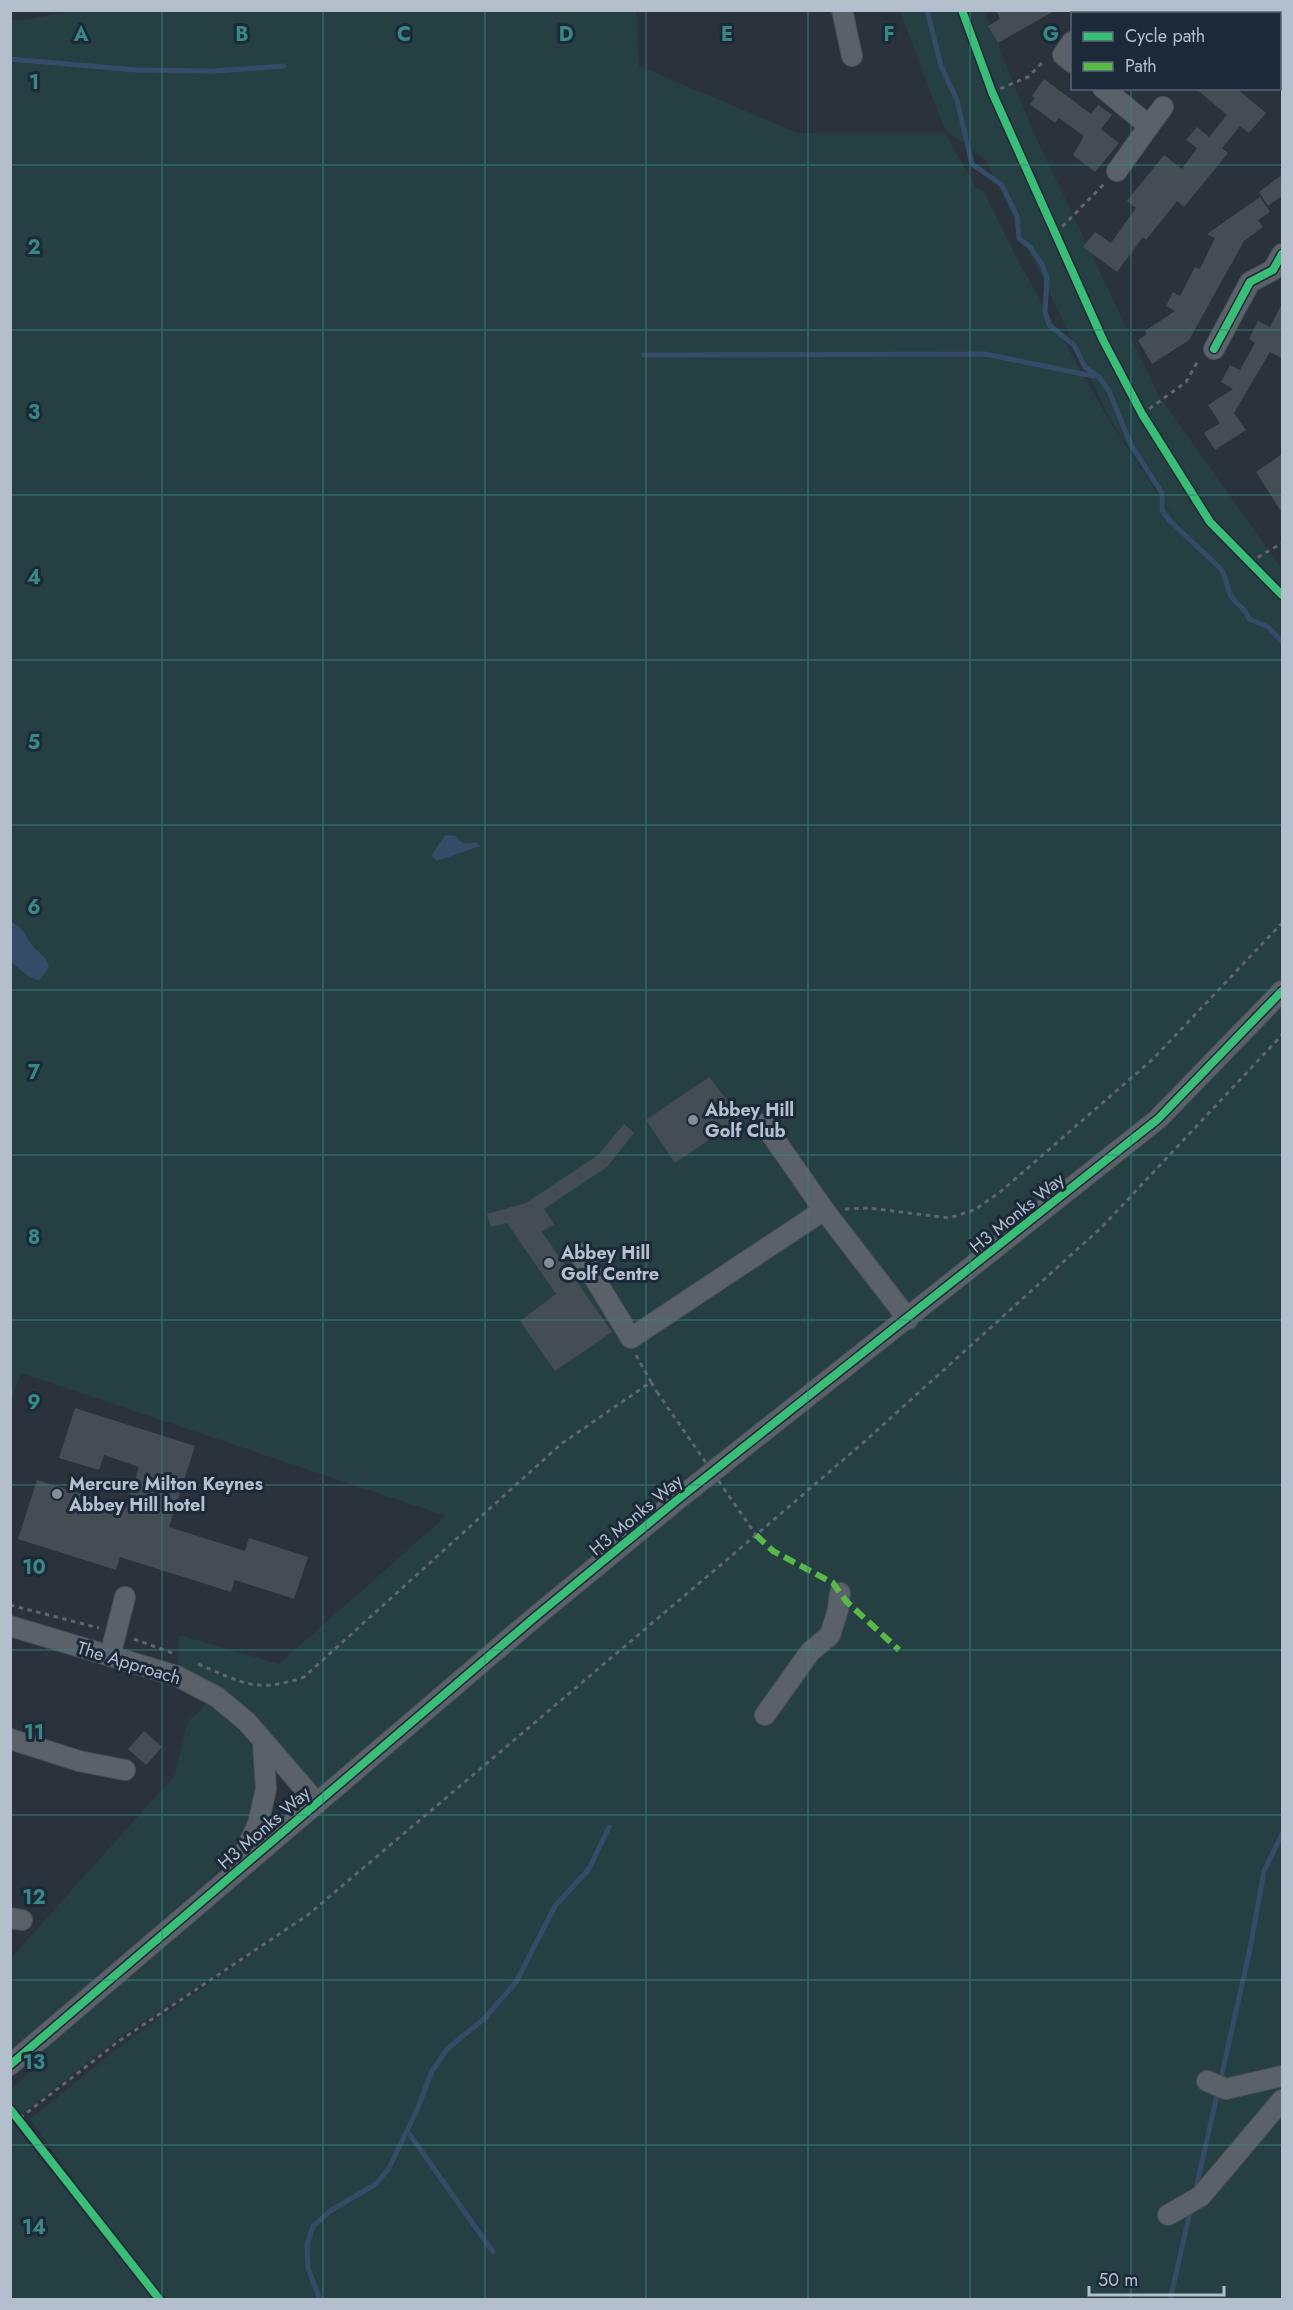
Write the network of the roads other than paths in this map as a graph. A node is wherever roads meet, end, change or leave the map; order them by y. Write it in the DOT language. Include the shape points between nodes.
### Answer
graph roads {
  1 [pos="842,10"];
  2 [pos="852,56"];
  3 [pos="1105,90"];
  4 [pos="1163,107"];
  5 [pos="1149,126"];
  6 [pos="1117,171"];
  7 [pos="1282,254"];
  8 [pos="1214,349"];
  9 [pos="1282,991"];
  10 [pos="764,1124"];
  11 [pos="824,1209"];
  12 [pos="579,1253"];
  13 [pos="908,1319"];
  14 [pos="840,1593"];
  15 [pos="125,1598"];
  16 [pos="11,1629"];
  17 [pos="110,1656"];
  18 [pos="765,1715"];
  19 [pos="10,1739"];
  20 [pos="263,1742"];
  21 [pos="124,1770"];
  22 [pos="316,1802"];
  23 [pos="235,1872"];
  24 [pos="13,2063"];
  25 [pos="1282,2076"];
  26 [pos="1207,2082"];
  27 [pos="1282,2100"];
  28 [pos="1174,2211"];
  1 -- 2 [label="street"];
  3 -- 5 [label="street"];
  4 -- 5 [label="street"];
  5 -- 6 [label="street"];
  7 -- 8 [label="street" via="1273,270 1250,282"];
  9 -- 13 [label="street, H3 Monks Way" via="1158,1119"];
  10 -- 11 [label="street"];
  11 -- 12 [label="street" via="631,1338"];
  11 -- 13 [label="street"];
  13 -- 22 [label="street, H3 Monks Way" via="677,1500"];
  14 -- 18 [label="street" via="830,1635 810,1652"];
  15 -- 17 [label="street"];
  16 -- 17 [label="street, The Approach"];
  17 -- 20 [label="street, The Approach" via="177,1676 217,1696"];
  19 -- 21 [label="street" via="79,1761"];
  20 -- 22 [label="street, The Approach"];
  20 -- 23 [label="street" via="266,1789 258,1824"];
  22 -- 23 [label="street, H3 Monks Way"];
  23 -- 24 [label="street, H3 Monks Way"];
  25 -- 26 [label="street" via="1226,2089"];
  27 -- 28 [label="street" via="1201,2196"];
}
